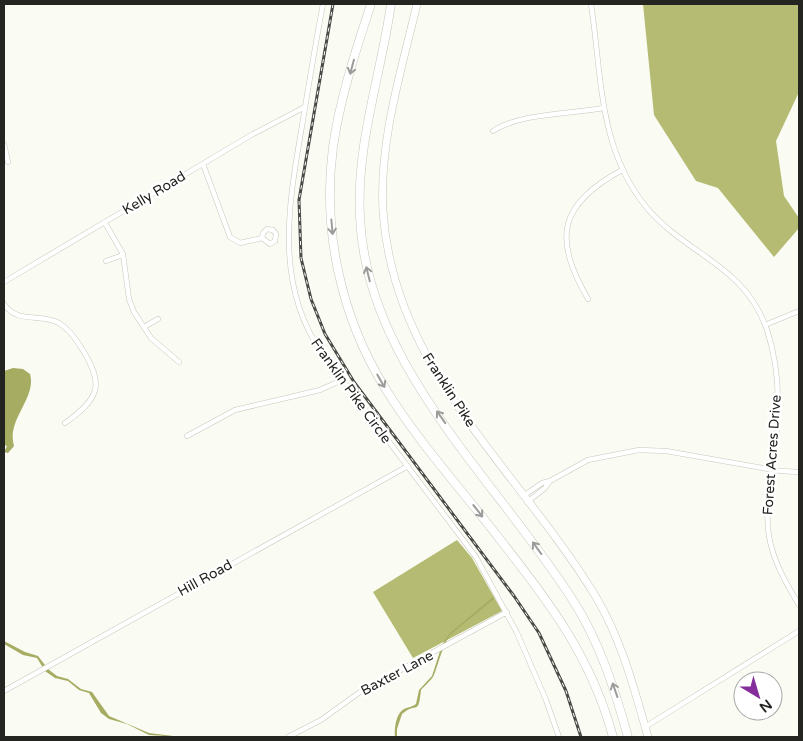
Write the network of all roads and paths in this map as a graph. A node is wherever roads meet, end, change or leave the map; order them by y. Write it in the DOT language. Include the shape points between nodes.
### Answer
graph roads {
  1 [pos="322,4"];
  2 [pos="366,4"];
  3 [pos="371,4"];
  4 [pos="391,4"];
  5 [pos="417,4"];
  6 [pos="591,4"];
  7 [pos="360,37"];
  8 [pos="305,107"];
  9 [pos="603,108"];
  10 [pos="493,131"];
  11 [pos="4,144"];
  12 [pos="8,162"];
  13 [pos="203,164"];
  14 [pos="622,170"];
  15 [pos="105,223"];
  16 [pos="262,238"];
  17 [pos="123,255"];
  18 [pos="106,261"];
  19 [pos="4,282"];
  20 [pos="588,299"];
  21 [pos="4,304"];
  22 [pos="799,311"];
  23 [pos="158,318"];
  24 [pos="765,325"];
  25 [pos="144,327"];
  26 [pos="178,362"];
  27 [pos="342,380"];
  28 [pos="65,423"];
  29 [pos="187,436"];
  30 [pos="408,466"];
  31 [pos="772,469"];
  32 [pos="799,472"];
  33 [pos="525,499"];
  34 [pos="799,605"];
  35 [pos="507,612"];
  36 [pos="799,631"];
  37 [pos="4,691"];
  38 [pos="645,727"];
  39 [pos="288,737"];
  40 [pos="559,737"];
  41 [pos="613,737"];
  42 [pos="628,737"];
  43 [pos="648,737"];
  1 -- 8 [label="street, Franklin Pike Circle"];
  2 -- 7 [label="highway"];
  3 -- 7 [label="highway"];
  42 -- 4 [label="highway, one-way" via="611,681 575,603 408,371 384,324 368,273 360,217 362,157"];
  5 -- 33 [label="main road, Franklin Pike" via="384,156 383,210 389,258 404,309 426,359"];
  6 -- 9 [label="street, Forest Acres Drive"];
  7 -- 41 [label="highway, one-way" via="335,134 330,184 334,248 352,318 368,358 394,402 564,624 594,681"];
  8 -- 13 [label="street, Kelly Road"];
  8 -- 27 [label="street, Franklin Pike Circle" via="289,203 289,263 308,330"];
  9 -- 10 [label="street" via="503,125"];
  9 -- 14 [label="street, Forest Acres Drive"];
  11 -- 12 [label="street"];
  13 -- 15 [label="street, Kelly Road"];
  13 -- 16 [label="street" via="230,237 242,243"];
  14 -- 20 [label="street" via="585,195 568,225 566,243 569,260"];
  14 -- 24 [label="street, Forest Acres Drive" via="638,196 664,225 740,282 754,301"];
  15 -- 17 [label="street"];
  15 -- 19 [label="street, Kelly Road"];
  17 -- 18 [label="street"];
  17 -- 25 [label="street" via="130,302"];
  21 -- 28 [label="street" via="15,315 62,325 74,336 92,364 96,380 92,400"];
  22 -- 24 [label="street"];
  23 -- 25 [label="street"];
  24 -- 31 [label="street, Forest Acres Drive" via="777,386"];
  25 -- 26 [label="street" via="155,342"];
  27 -- 29 [label="street" via="320,390 235,410"];
  27 -- 30 [label="street, Franklin Pike Circle"];
  30 -- 35 [label="street, Franklin Pike Circle" via="476,557"];
  30 -- 37 [label="street, Hill Road"];
  31 -- 32 [label="street"];
  31 -- 33 [label="street" via="666,451 639,450 588,460 542,483"];
  31 -- 34 [label="street, Forest Acres Drive" via="767,505 771,544"];
  33 -- 38 [label="main road, Franklin Pike" via="586,582 608,620 631,674"];
  35 -- 39 [label="street, Baxter Lane" via="360,692 324,718"];
  35 -- 40 [label="street, Franklin Pike Circle" via="538,680"];
  36 -- 38 [label="street"];
  38 -- 43 [label="main road, Franklin Pike"];
}
